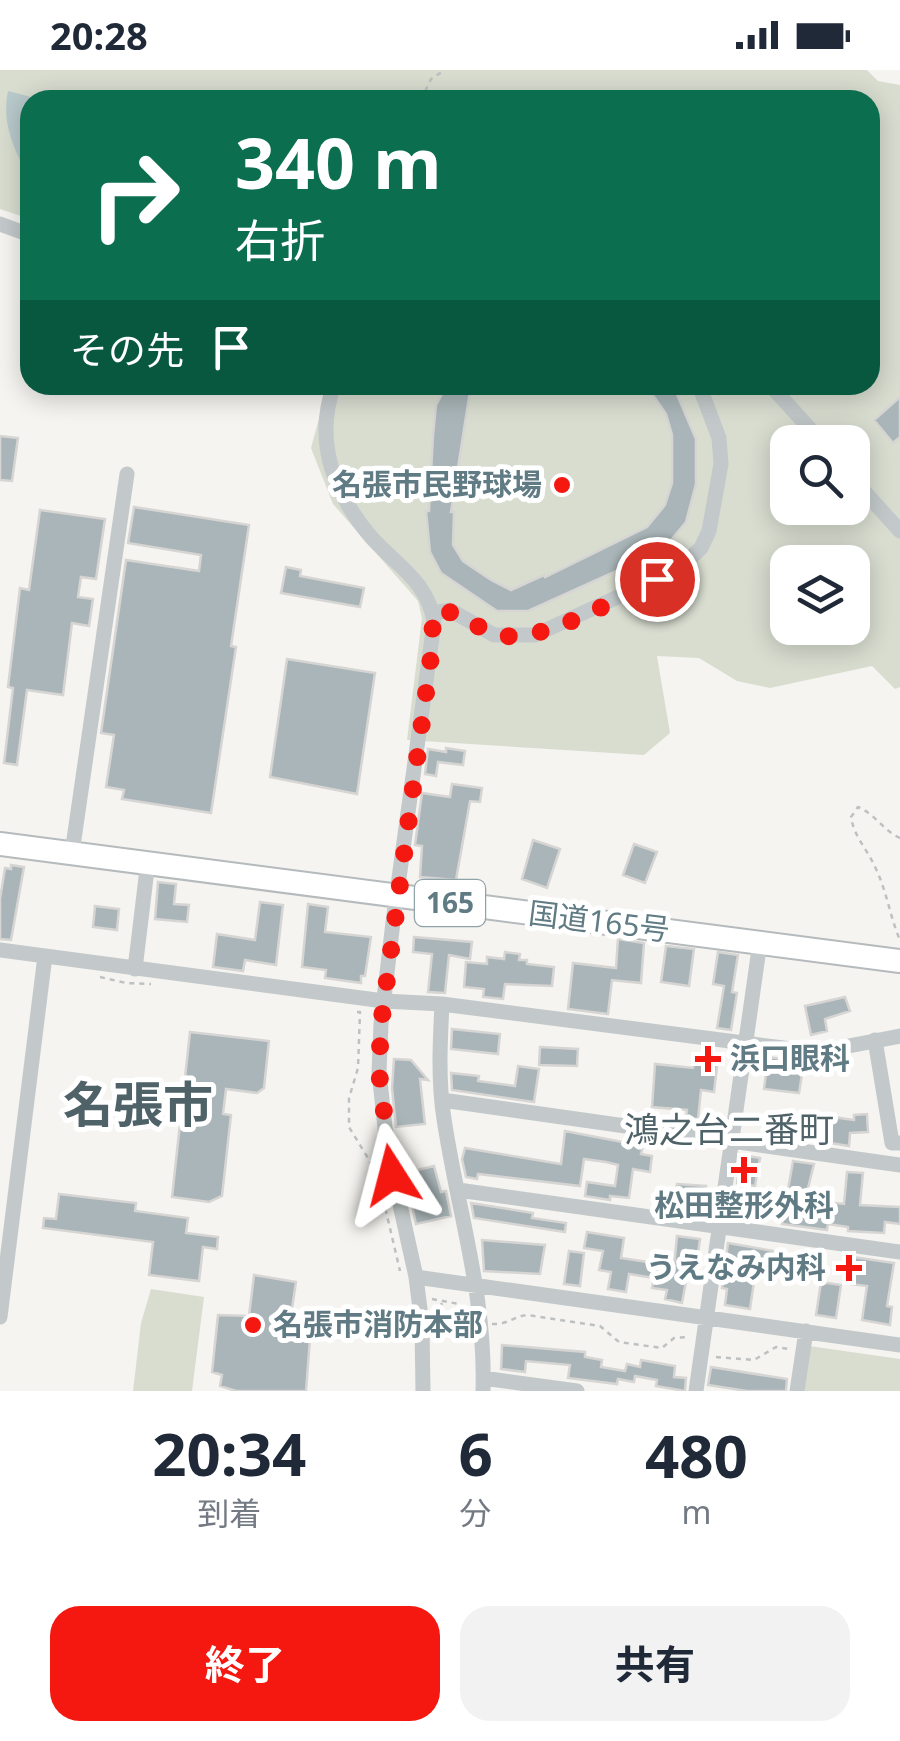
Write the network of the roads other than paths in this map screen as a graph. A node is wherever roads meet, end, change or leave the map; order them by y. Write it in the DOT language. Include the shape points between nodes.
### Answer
graph roads {
  1 [pos="331,395"];
  2 [pos="703,395"];
  3 [pos="779,395"];
  4 [pos="806,425"];
  5 [pos="128,474"];
  6 [pos="870,498"];
  7 [pos="900,531"];
  8 [pos="433,613"];
  9 [pos="0,844"];
  10 [pos="72,853"];
  11 [pos="148,861"];
  12 [pos="397,897"];
  13 [pos="760,942"];
  14 [pos="0,950"];
  15 [pos="46,956"];
  16 [pos="900,960"];
  17 [pos="134,968"];
  18 [pos="384,1001"];
  19 [pos="442,1004"];
  20 [pos="900,1036"];
  21 [pos="875,1040"];
  22 [pos="746,1042"];
  23 [pos="442,1100"];
  24 [pos="731,1141"];
  25 [pos="900,1143"];
  26 [pos="0,1153"];
  27 [pos="19,1158"];
  28 [pos="900,1166"];
  29 [pos="458,1190"];
  30 [pos="719,1226"];
  31 [pos="900,1252"];
  32 [pos="4,1260"];
  33 [pos="416,1277"];
  34 [pos="478,1285"];
  35 [pos="0,1317"];
  36 [pos="706,1318"];
  37 [pos="806,1331"];
  38 [pos="900,1344"];
  39 [pos="483,1384"];
  40 [pos="423,1391"];
  41 [pos="577,1391"];
  42 [pos="696,1391"];
  43 [pos="797,1391"];
  1 -- 8 [label="street" via="324,431 338,484 372,538 420,586"];
  2 -- 8 [label="street" via="720,438 721,464 709,530 686,562 534,635 494,635 450,610"];
  3 -- 4 [label="street"];
  5 -- 10 [label="street"];
  6 -- 7 [label="street"];
  8 -- 12 [label="street"];
  9 -- 10 [label="highway, 国道165号 / 165"];
  10 -- 11 [label="highway, 国道165号 / 165"];
  11 -- 12 [label="highway, 国道165号 / 165"];
  11 -- 17 [label="street"];
  12 -- 13 [label="highway, 国道165号 / 165"];
  12 -- 18 [label="street"];
  13 -- 16 [label="highway, 国道165号 / 165"];
  13 -- 22 [label="street"];
  14 -- 15 [label="street"];
  15 -- 17 [label="street"];
  15 -- 27 [label="street"];
  17 -- 18 [label="street"];
  18 -- 19 [label="street"];
  18 -- 33 [label="street" via="382,1102"];
  19 -- 22 [label="street"];
  19 -- 23 [label="street"];
  20 -- 21 [label="street"];
  21 -- 22 [label="street" via="817,1050"];
  21 -- 25 [label="street" via="892,1143"];
  22 -- 24 [label="street"];
  23 -- 24 [label="street"];
  23 -- 29 [label="street"];
  24 -- 28 [label="street"];
  24 -- 30 [label="street"];
  26 -- 27 [label="street"];
  27 -- 32 [label="street"];
  29 -- 30 [label="street"];
  29 -- 34 [label="street"];
  30 -- 31 [label="street"];
  30 -- 36 [label="street"];
  32 -- 35 [label="street"];
  33 -- 34 [label="street"];
  33 -- 40 [label="street"];
  34 -- 36 [label="street"];
  34 -- 39 [label="street"];
  36 -- 37 [label="street"];
  36 -- 42 [label="street"];
  37 -- 38 [label="street"];
  37 -- 43 [label="street"];
  39 -- 41 [label="street"];
}
